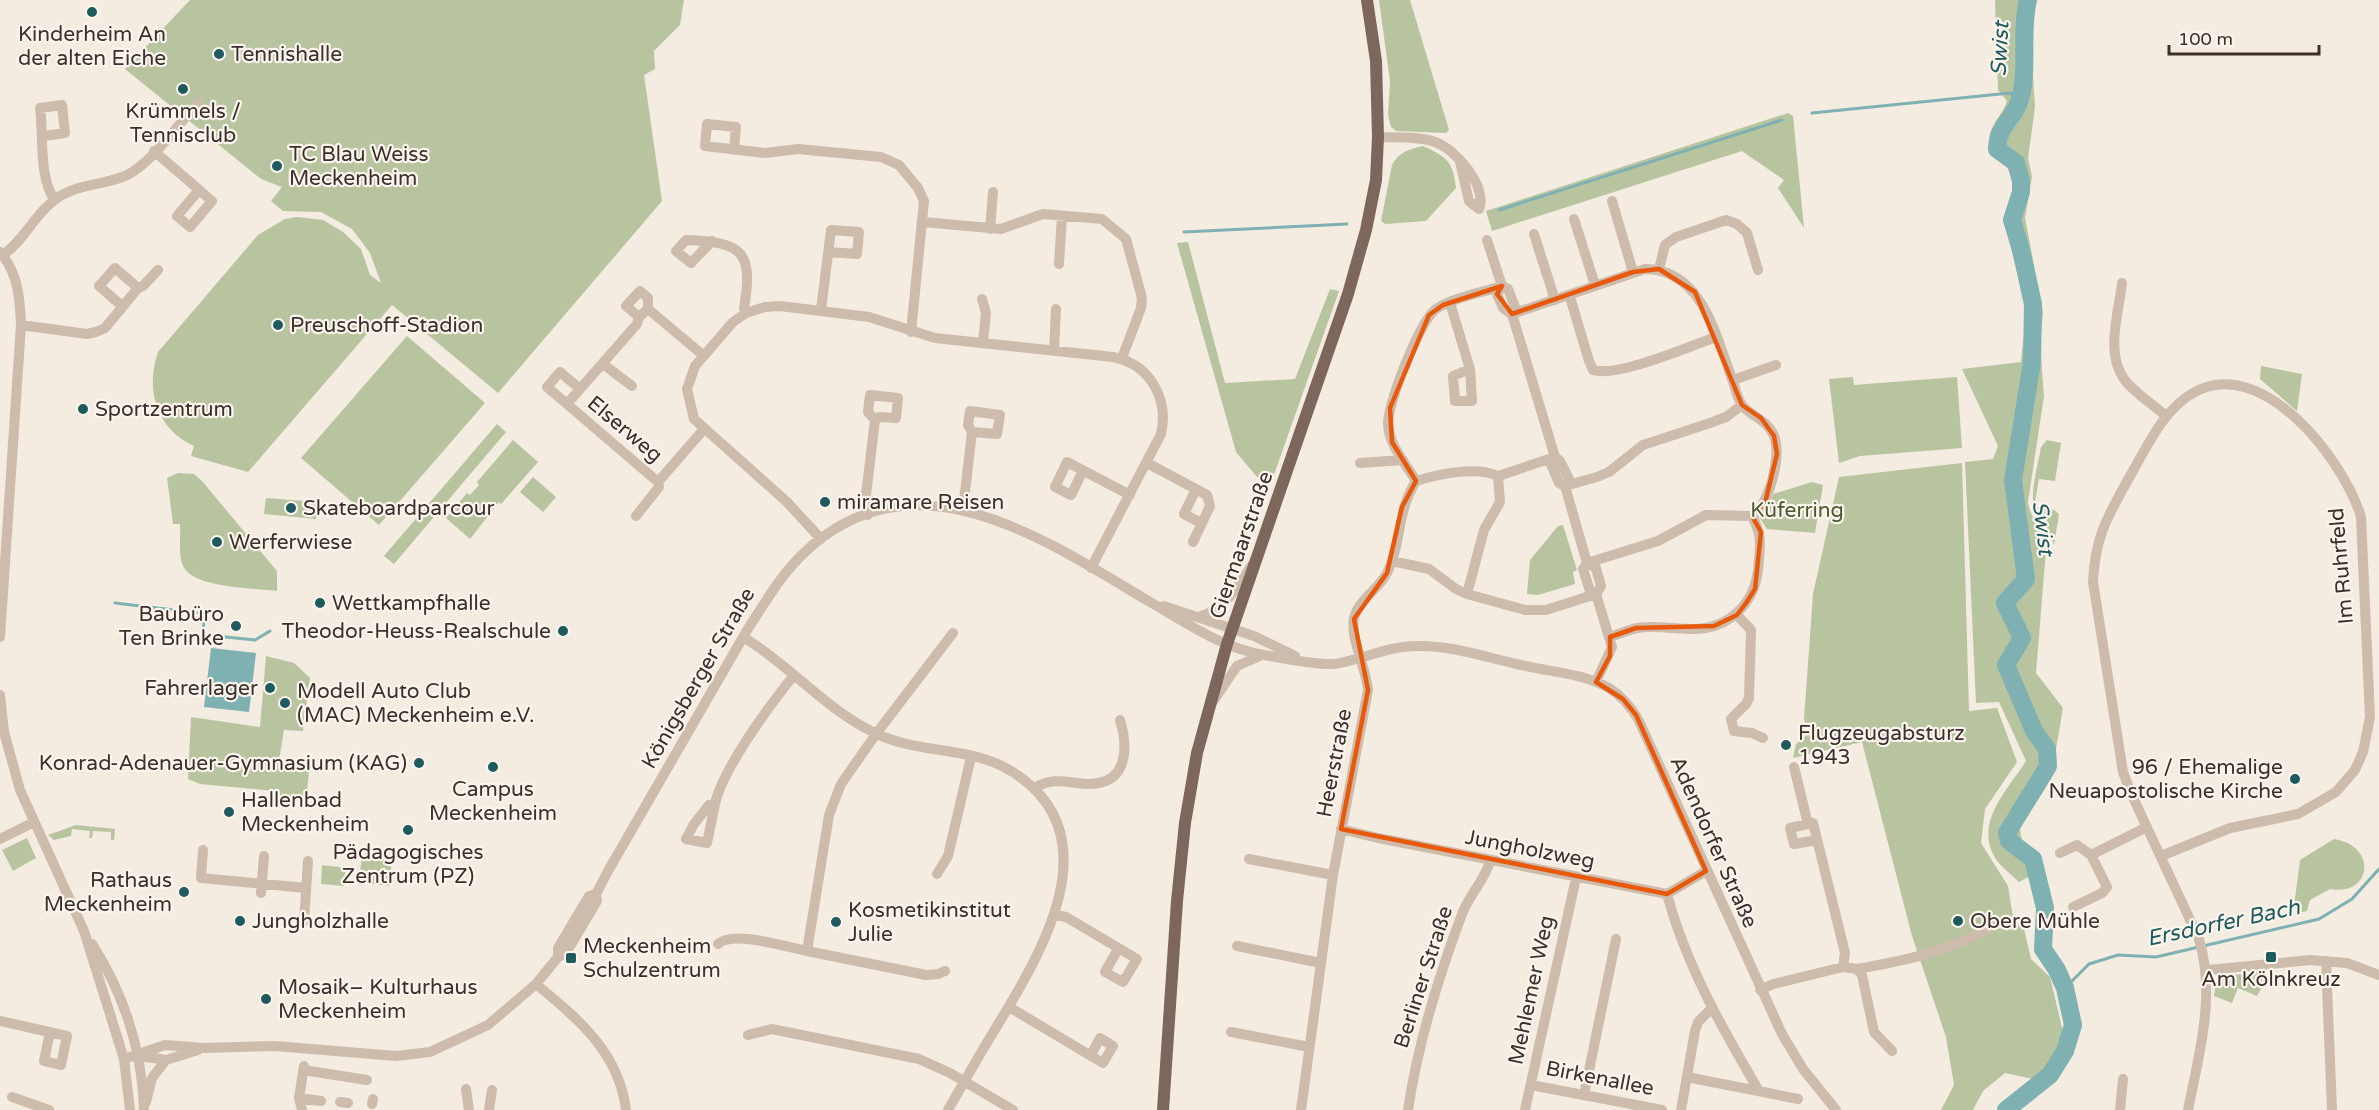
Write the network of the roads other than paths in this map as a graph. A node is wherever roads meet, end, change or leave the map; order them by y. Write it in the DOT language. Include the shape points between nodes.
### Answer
graph roads {
  1 [pos="1367,0"];
  2 [pos="198,102"];
  3 [pos="44,136"];
  4 [pos="1378,137"];
  5 [pos="734,150"];
  6 [pos="154,151"];
  7 [pos="1460,162"];
  8 [pos="199,190"];
  9 [pos="993,192"];
  10 [pos="55,200"];
  11 [pos="1612,201"];
  12 [pos="1062,216"];
  13 [pos="1574,219"];
  14 [pos="923,222"];
  15 [pos="990,229"];
  16 [pos="1534,234"];
  17 [pos="1487,240"];
  18 [pos="712,241"];
  19 [pos="829,252"];
  20 [pos="2,254"];
  21 [pos="1059,264"];
  22 [pos="1659,269"];
  23 [pos="158,270"];
  24 [pos="1758,270"];
  25 [pos="1634,272"];
  26 [pos="2122,283"];
  27 [pos="1595,285"];
  28 [pos="1502,286"];
  29 [pos="138,288"];
  30 [pos="1570,297"];
  31 [pos="982,299"];
  32 [pos="1555,300"];
  33 [pos="1450,303"];
  34 [pos="122,306"];
  35 [pos="1056,309"];
  36 [pos="821,310"];
  37 [pos="746,313"];
  38 [pos="1512,314"];
  39 [pos="21,325"];
  40 [pos="911,332"];
  41 [pos="1716,337"];
  42 [pos="983,342"];
  43 [pos="1054,350"];
  44 [pos="704,356"];
  45 [pos="1122,358"];
  46 [pos="603,364"];
  47 [pos="1776,365"];
  48 [pos="1470,369"];
  49 [pos="1733,380"];
  50 [pos="632,386"];
  51 [pos="580,389"];
  52 [pos="567,404"];
  53 [pos="1742,405"];
  54 [pos="2166,416"];
  55 [pos="875,420"];
  56 [pos="704,429"];
  57 [pos="972,432"];
  58 [pos="1555,457"];
  59 [pos="1403,460"];
  60 [pos="1147,463"];
  61 [pos="1360,463"];
  62 [pos="1083,471"];
  63 [pos="1498,476"];
  64 [pos="1416,481"];
  65 [pos="658,482"];
  66 [pos="1565,486"];
  67 [pos="1196,489"];
  68 [pos="1130,495"];
  69 [pos="963,509"];
  70 [pos="868,515"];
  71 [pos="636,516"];
  72 [pos="1752,516"];
  73 [pos="1202,523"];
  74 [pos="3,538"];
  75 [pos="821,539"];
  76 [pos="1193,542"];
  77 [pos="1256,558"];
  78 [pos="1392,561"];
  79 [pos="1587,563"];
  80 [pos="1091,568"];
  81 [pos="1467,594"];
  82 [pos="1596,594"];
  83 [pos="1152,602"];
  84 [pos="1737,615"];
  85 [pos="1201,616"];
  86 [pos="1232,628"];
  87 [pos="953,633"];
  88 [pos="0,637"];
  89 [pos="1610,637"];
  90 [pos="743,638"];
  91 [pos="1227,644"];
  92 [pos="1262,655"];
  93 [pos="1362,658"];
  94 [pos="1300,659"];
  95 [pos="794,675"];
  96 [pos="1596,682"];
  97 [pos="0,695"];
  98 [pos="1209,710"];
  99 [pos="1120,720"];
  100 [pos="876,734"];
  101 [pos="1763,738"];
  102 [pos="970,757"];
  103 [pos="1794,767"];
  104 [pos="1034,788"];
  105 [pos="713,804"];
  106 [pos="34,822"];
  107 [pos="1808,824"];
  108 [pos="2147,827"];
  109 [pos="1341,829"];
  110 [pos="0,838"];
  111 [pos="1817,840"];
  112 [pos="204,850"];
  113 [pos="2060,853"];
  114 [pos="2091,855"];
  115 [pos="264,856"];
  116 [pos="2161,856"];
  117 [pos="1249,859"];
  118 [pos="308,861"];
  119 [pos="1490,861"];
  120 [pos="1706,871"];
  121 [pos="937,874"];
  122 [pos="1333,875"];
  123 [pos="1576,878"];
  124 [pos="261,888"];
  125 [pos="306,888"];
  126 [pos="1667,894"];
  127 [pos="2073,907"];
  128 [pos="1055,915"];
  129 [pos="304,922"];
  130 [pos="1987,929"];
  131 [pos="84,931"];
  132 [pos="1616,939"];
  133 [pos="718,944"];
  134 [pos="1237,946"];
  135 [pos="1118,949"];
  136 [pos="807,951"];
  137 [pos="2326,961"];
  138 [pos="1321,963"];
  139 [pos="2207,966"];
  140 [pos="1843,967"];
  141 [pos="1857,969"];
  142 [pos="945,971"];
  143 [pos="2379,975"];
  144 [pos="536,984"];
  145 [pos="1760,990"];
  146 [pos="1009,1007"];
  147 [pos="1711,1009"];
  148 [pos="0,1021"];
  149 [pos="50,1032"];
  150 [pos="1231,1032"];
  151 [pos="748,1035"];
  152 [pos="1309,1047"];
  153 [pos="204,1048"];
  154 [pos="1892,1051"];
  155 [pos="1091,1055"];
  156 [pos="138,1056"];
  157 [pos="124,1059"];
  158 [pos="166,1060"];
  159 [pos="1687,1077"];
  160 [pos="2123,1079"];
  161 [pos="367,1080"];
  162 [pos="964,1081"];
  163 [pos="1531,1085"];
  164 [pos="466,1089"];
  165 [pos="492,1090"];
  166 [pos="1759,1091"];
  167 [pos="1584,1095"];
  168 [pos="12,1098"];
  169 [pos="299,1098"];
  170 [pos="1798,1099"];
  171 [pos="321,1101"];
  172 [pos="144,1108"];
  173 [pos="49,1110"];
  174 [pos="130,1110"];
  175 [pos="303,1110"];
  176 [pos="469,1110"];
  177 [pos="489,1110"];
  178 [pos="626,1110"];
  179 [pos="948,1110"];
  180 [pos="1013,1110"];
  181 [pos="1163,1110"];
  182 [pos="1301,1110"];
  183 [pos="1408,1110"];
  184 [pos="1526,1110"];
  185 [pos="1662,1110"];
  186 [pos="1682,1110"];
  187 [pos="1836,1110"];
  188 [pos="2120,1110"];
  189 [pos="2188,1110"];
  190 [pos="2332,1110"];
  1 -- 4 [label="main road, Giermaarstraße" via="1376,61"];
  2 -- 6 [label="street"];
  3 -- 10 [label="street" via="47,185"];
  4 -- 7 [label="street" via="1438,143"];
  4 -- 77 [label="main road, Giermaarstraße" via="1376,180 1348,294"];
  5 -- 14 [label="street" via="765,153 798,149 893,161 922,195"];
  6 -- 8 [label="street"];
  6 -- 10 [label="street" via="130,173"];
  9 -- 15 [label="street"];
  10 -- 20 [label="street"];
  11 -- 25 [label="street"];
  12 -- 15 [label="street" via="1043,214"];
  12 -- 21 [label="street"];
  12 -- 45 [label="street" via="1102,219 1126,238 1142,298"];
  13 -- 27 [label="street"];
  14 -- 15 [label="street"];
  14 -- 40 [label="street"];
  16 -- 32 [label="street"];
  17 -- 28 [label="street"];
  18 -- 37 [label="street" via="732,246 747,268"];
  19 -- 36 [label="street"];
  20 -- 39 [label="street" via="14,272"];
  22 -- 24 [label="street" via="1665,245 1676,237 1725,220 1748,233"];
  22 -- 25 [label="street"];
  22 -- 41 [label="street" via="1695,292"];
  23 -- 29 [label="street"];
  25 -- 27 [label="street"];
  26 -- 54 [label="street" via="2114,341 2119,370 2132,387"];
  27 -- 30 [label="street"];
  28 -- 33 [label="street"];
  28 -- 38 [label="street" via="1497,294 1503,308"];
  29 -- 34 [label="street"];
  29 -- 34 [label="street" via="115,268 99,286"];
  30 -- 32 [label="street"];
  30 -- 41 [label="street" via="1589,361 1593,370 1601,373"];
  31 -- 42 [label="street" via="986,313"];
  32 -- 38 [label="street"];
  33 -- 48 [label="street"];
  33 -- 59 [label="street" via="1435,310 1425,321 1390,408 1392,442"];
  34 -- 39 [label="street" via="105,328 87,334"];
  35 -- 43 [label="street"];
  36 -- 37 [label="street" via="772,306"];
  36 -- 40 [label="street" via="869,317"];
  37 -- 44 [label="street" via="733,322"];
  38 -- 58 [label="street"];
  39 -- 74 [label="street"];
  40 -- 42 [label="street"];
  41 -- 49 [label="street"];
  42 -- 43 [label="street"];
  43 -- 45 [label="street"];
  44 -- 46 [label="street, Elserweg" via="643,313"];
  44 -- 56 [label="street" via="690,375 687,389 694,419"];
  45 -- 60 [label="street" via="1142,369 1160,397 1163,425"];
  46 -- 50 [label="street, Elserweg"];
  46 -- 51 [label="street, Elserweg"];
  47 -- 49 [label="street"];
  49 -- 53 [label="street"];
  51 -- 52 [label="street, Elserweg"];
  51 -- 52 [label="street, Elserweg" via="560,372 547,387"];
  52 -- 65 [label="street, Elserweg"];
  53 -- 66 [label="street" via="1710,423 1643,445 1609,472"];
  53 -- 72 [label="street" via="1761,418 1774,436 1777,454 1765,503"];
  54 -- 108 [label="street, Im Ruhrfeld" via="2102,528 2094,554 2093,582 2123,772"];
  54 -- 116 [label="street, Im Ruhrfeld" via="2193,393 2217,384 2238,385 2281,405 2338,466 2361,517 2370,717 2355,770 2321,802 2298,814 2230,828"];
  55 -- 70 [label="street" via="865,503"];
  56 -- 65 [label="street, Elserweg"];
  56 -- 75 [label="street" via="787,502"];
  57 -- 69 [label="street"];
  58 -- 63 [label="street"];
  58 -- 66 [label="street" via="1551,464 1559,483"];
  59 -- 61 [label="street"];
  59 -- 64 [label="street"];
  60 -- 67 [label="street"];
  60 -- 68 [label="street"];
  62 -- 68 [label="street"];
  63 -- 64 [label="street" via="1488,471 1430,476"];
  63 -- 81 [label="street" via="1500,502 1484,530"];
  64 -- 78 [label="street, Heerstraße" via="1402,507"];
  65 -- 71 [label="street, Elserweg" via="659,487"];
  66 -- 79 [label="street"];
  67 -- 73 [label="street" via="1207,495 1210,506"];
  67 -- 73 [label="street" via="1184,514"];
  68 -- 80 [label="street"];
  69 -- 70 [label="street, Königsberger Straße" via="913,506"];
  69 -- 80 [label="street, Königsberger Straße" via="1000,520"];
  70 -- 75 [label="street, Königsberger Straße"];
  72 -- 79 [label="street" via="1706,515 1658,541"];
  72 -- 84 [label="street" via="1761,532 1755,589"];
  73 -- 76 [label="street"];
  74 -- 88 [label="street"];
  75 -- 90 [label="street, Königsberger Straße" via="776,585"];
  77 -- 85 [label="street" via="1227,602"];
  77 -- 86 [label="main road, Giermaarstraße"];
  78 -- 81 [label="street" via="1429,569"];
  78 -- 93 [label="street, Heerstraße" via="1380,584 1357,609 1354,632"];
  79 -- 82 [label="street" via="1596,568 1601,586"];
  80 -- 83 [label="street, Königsberger Straße"];
  81 -- 82 [label="street" via="1525,610 1546,610"];
  82 -- 89 [label="street"];
  83 -- 85 [label="street, Königsberger Straße"];
  83 -- 91 [label="street, Königsberger Straße"];
  84 -- 89 [label="street" via="1714,626 1636,628"];
  84 -- 101 [label="street" via="1751,630 1751,681 1746,704 1731,718 1734,731"];
  85 -- 86 [label="street, Königsberger Straße"];
  86 -- 91 [label="main road, Giermaarstraße"];
  86 -- 94 [label="street, Königsberger Straße"];
  87 -- 100 [label="street"];
  89 -- 96 [label="street" via="1610,656"];
  90 -- 95 [label="street"];
  90 -- 144 [label="street, Königsberger Straße" via="596,894 589,896 558,948 558,957"];
  91 -- 92 [label="street, Königsberger Straße"];
  91 -- 98 [label="main road, Giermaarstraße"];
  92 -- 94 [label="street, Königsberger Straße"];
  92 -- 98 [label="street" via="1250,658 1229,674"];
  93 -- 94 [label="street" via="1330,664"];
  93 -- 96 [label="street" via="1396,648 1429,646"];
  93 -- 109 [label="street, Heerstraße" via="1368,690"];
  95 -- 100 [label="street"];
  95 -- 105 [label="street" via="761,717"];
  96 -- 120 [label="street, Adendorfer Straße" via="1623,699 1636,715"];
  97 -- 106 [label="street" via="10,761"];
  98 -- 181 [label="main road, Giermaarstraße" via="1185,823"];
  99 -- 104 [label="street" via="1125,747 1120,769 1112,778 1097,783 1054,779"];
  100 -- 102 [label="street"];
  100 -- 136 [label="street" via="842,784 829,815"];
  102 -- 104 [label="street" via="1010,770"];
  102 -- 121 [label="street" via="948,856"];
  103 -- 107 [label="street"];
  104 -- 128 [label="street" via="1049,810 1061,840 1063,881"];
  106 -- 110 [label="street"];
  106 -- 131 [label="street"];
  107 -- 111 [label="street" via="1814,823"];
  107 -- 111 [label="street" via="1790,828 1794,844"];
  108 -- 114 [label="street"];
  108 -- 116 [label="street, Im Ruhrfeld"];
  109 -- 119 [label="street, Jungholzweg"];
  109 -- 122 [label="street, Heerstraße"];
  111 -- 140 [label="street" via="1845,953"];
  112 -- 124 [label="street" via="198,884"];
  113 -- 114 [label="street" via="2078,845"];
  114 -- 127 [label="street" via="2107,887"];
  115 -- 124 [label="street"];
  116 -- 139 [label="street, Im Ruhrfeld" via="2199,939"];
  117 -- 122 [label="street"];
  118 -- 125 [label="street"];
  119 -- 123 [label="street, Jungholzweg"];
  119 -- 183 [label="street, Berliner Straße" via="1464,910 1438,981 1416,1060"];
  120 -- 126 [label="street"];
  120 -- 145 [label="street, Adendorfer Straße"];
  122 -- 138 [label="street, Heerstraße"];
  123 -- 126 [label="street, Jungholzweg"];
  123 -- 163 [label="street, Mehlemer Weg"];
  124 -- 125 [label="street"];
  125 -- 129 [label="street"];
  126 -- 147 [label="street" via="1674,921"];
  128 -- 135 [label="street" via="1066,917"];
  128 -- 146 [label="street" via="1033,966"];
  130 -- 141 [label="street" via="1942,950"];
  131 -- 156 [label="street" via="110,973 128,1016"];
  131 -- 157 [label="street"];
  132 -- 167 [label="street"];
  133 -- 136 [label="street" via="736,937"];
  134 -- 138 [label="street"];
  136 -- 142 [label="street" via="926,975"];
  137 -- 139 [label="street"];
  137 -- 143 [label="street" via="2347,963"];
  137 -- 190 [label="street"];
  138 -- 152 [label="street, Heerstraße"];
  139 -- 189 [label="street, Im Ruhrfeld" via="2205,1019"];
  140 -- 141 [label="street"];
  140 -- 145 [label="street"];
  141 -- 154 [label="street" via="1862,975 1874,1032"];
  144 -- 153 [label="street, Königsberger Straße" via="488,1025 430,1052 396,1056 275,1046"];
  144 -- 178 [label="street" via="592,1033 617,1074"];
  145 -- 187 [label="street, Adendorfer Straße" via="1794,1054"];
  146 -- 155 [label="street"];
  146 -- 162 [label="street"];
  147 -- 159 [label="street" via="1698,1022"];
  147 -- 166 [label="street"];
  148 -- 149 [label="street"];
  150 -- 152 [label="street"];
  151 -- 162 [label="street" via="772,1029 919,1059"];
  152 -- 182 [label="street, Heerstraße"];
  153 -- 156 [label="street, Königsberger Straße" via="165,1045"];
  153 -- 158 [label="street, Königsberger Straße"];
  156 -- 157 [label="street, Königsberger Straße"];
  156 -- 158 [label="street, Königsberger Straße"];
  156 -- 172 [label="street"];
  157 -- 174 [label="street"];
  158 -- 172 [label="street" via="153,1078"];
  159 -- 166 [label="street"];
  159 -- 186 [label="street"];
  160 -- 188 [label="street"];
  161 -- 169 [label="street" via="303,1068"];
  162 -- 179 [label="street"];
  162 -- 180 [label="street"];
  163 -- 167 [label="street, Birkenallee"];
  163 -- 184 [label="street, Mehlemer Weg"];
  164 -- 176 [label="street"];
  165 -- 177 [label="street"];
  166 -- 170 [label="street"];
  167 -- 185 [label="street, Birkenallee"];
  168 -- 173 [label="street"];
  169 -- 171 [label="street"];
  169 -- 175 [label="street"];
}
